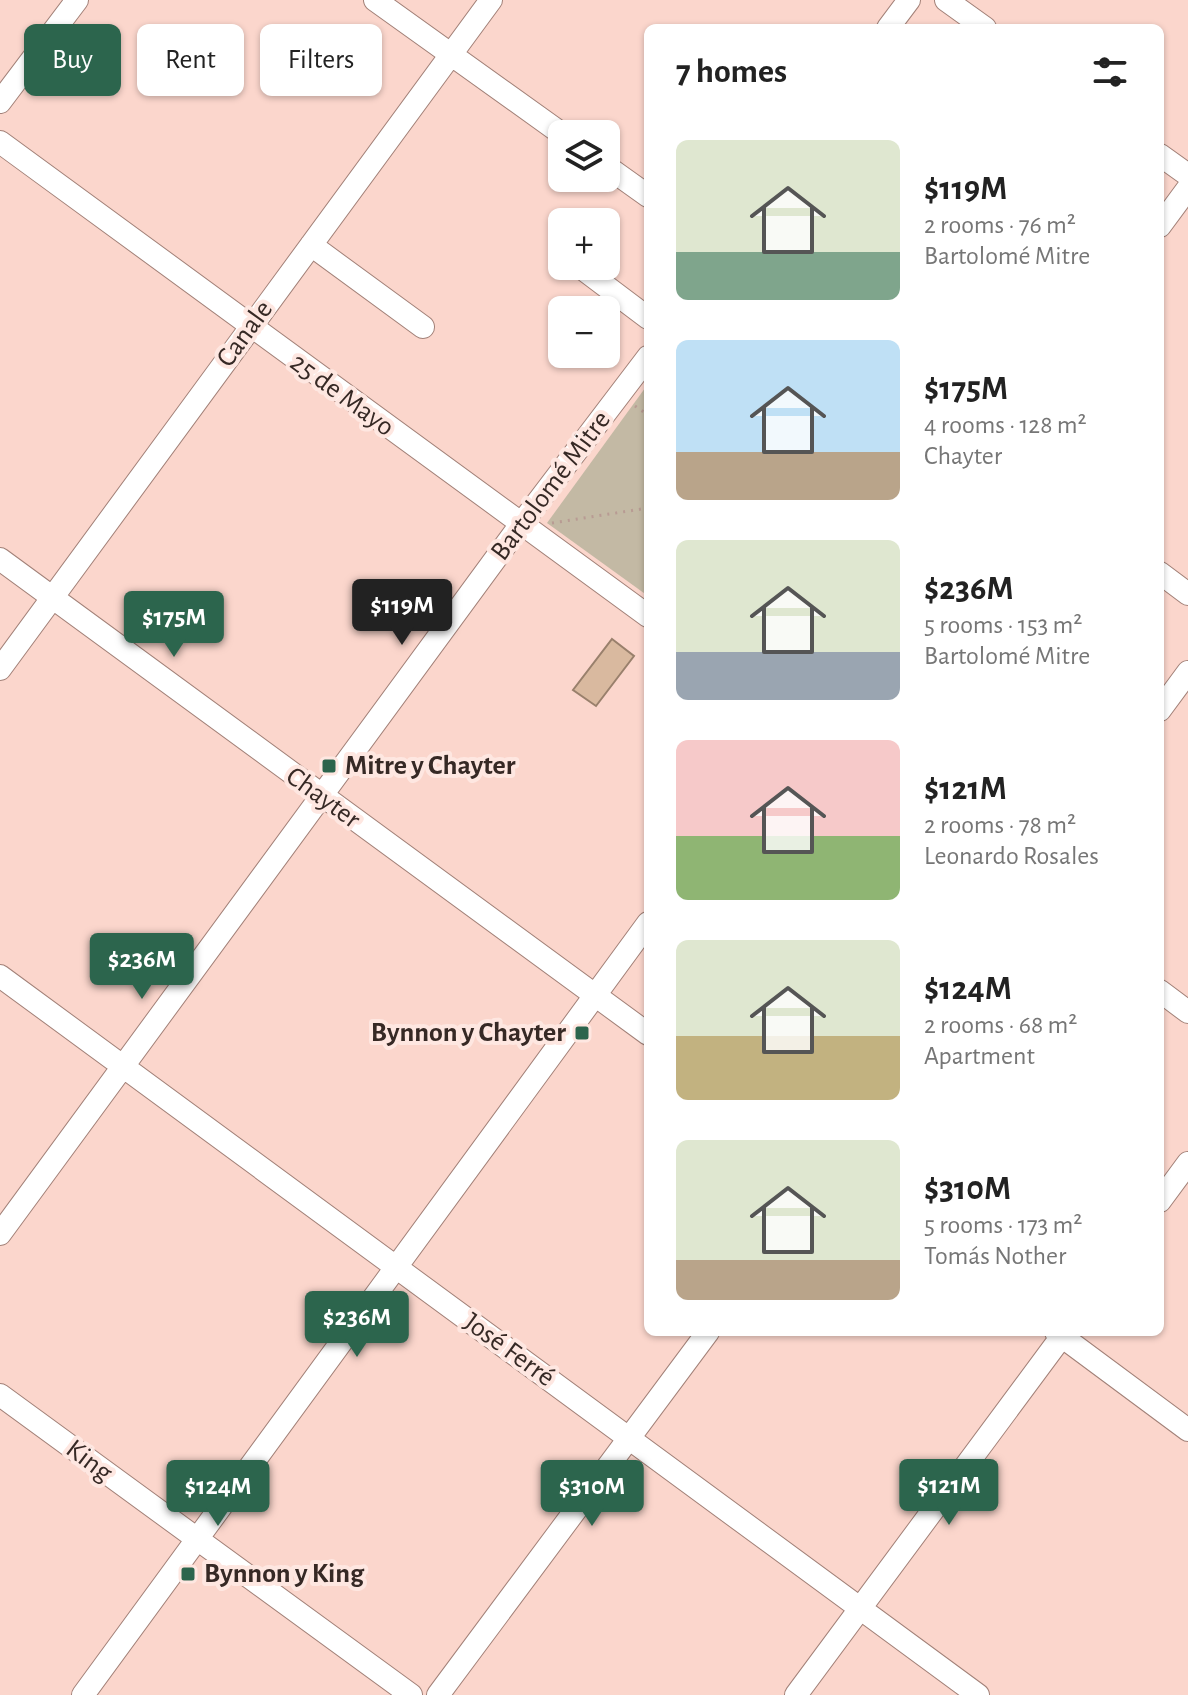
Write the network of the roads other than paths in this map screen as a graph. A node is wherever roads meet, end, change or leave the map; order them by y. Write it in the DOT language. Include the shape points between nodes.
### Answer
graph roads {
  1 [pos="77,0"];
  2 [pos="375,0"];
  3 [pos="491,0"];
  4 [pos="909,0"];
  5 [pos="946,0"];
  6 [pos="891,24"];
  7 [pos="979,24"];
  8 [pos="451,55"];
  9 [pos="0,102"];
  10 [pos="548,124"];
  11 [pos="0,142"];
  12 [pos="1164,158"];
  13 [pos="1188,175"];
  14 [pos="620,176"];
  15 [pos="1188,188"];
  16 [pos="644,193"];
  17 [pos="1164,221"];
  18 [pos="311,245"];
  19 [pos="598,280"];
  20 [pos="644,315"];
  21 [pos="423,327"];
  22 [pos="250,328"];
  23 [pos="644,362"];
  24 [pos="521,524"];
  25 [pos="0,559"];
  26 [pos="1164,576"];
  27 [pos="1188,594"];
  28 [pos="52,598"];
  29 [pos="644,613"];
  30 [pos="0,669"];
  31 [pos="1188,672"];
  32 [pos="1164,705"];
  33 [pos="321,796"];
  34 [pos="644,928"];
  35 [pos="0,976"];
  36 [pos="1164,994"];
  37 [pos="594,995"];
  38 [pos="1188,1012"];
  39 [pos="644,1031"];
  40 [pos="122,1067"];
  41 [pos="1188,1163"];
  42 [pos="1164,1196"];
  43 [pos="0,1234"];
  44 [pos="396,1267"];
  45 [pos="705,1336"];
  46 [pos="1059,1336"];
  47 [pos="1065,1336"];
  48 [pos="0,1395"];
  49 [pos="1188,1430"];
  50 [pos="630,1439"];
  51 [pos="195,1540"];
  52 [pos="859,1609"];
  53 [pos="83,1695"];
  54 [pos="411,1695"];
  55 [pos="438,1695"];
  56 [pos="796,1695"];
  57 [pos="978,1695"];
  1 -- 9 [label="street"];
  2 -- 8 [label="street"];
  3 -- 8 [label="street, Canale"];
  4 -- 6 [label="street"];
  5 -- 7 [label="street"];
  8 -- 10 [label="street"];
  8 -- 18 [label="street, Canale"];
  11 -- 22 [label="street, 25 de Mayo"];
  12 -- 13 [label="street"];
  14 -- 16 [label="street"];
  15 -- 17 [label="street"];
  18 -- 21 [label="street"];
  18 -- 22 [label="street, Canale"];
  19 -- 20 [label="street"];
  22 -- 24 [label="street, 25 de Mayo"];
  22 -- 28 [label="street, Canale"];
  23 -- 24 [label="street, Bartolomé Mitre"];
  24 -- 29 [label="street, 25 de Mayo"];
  24 -- 33 [label="street, Bartolomé Mitre"];
  25 -- 28 [label="street, Chayter"];
  26 -- 27 [label="street"];
  28 -- 30 [label="street, Canale"];
  28 -- 33 [label="street, Chayter"];
  31 -- 32 [label="street"];
  33 -- 37 [label="street, Chayter"];
  33 -- 40 [label="street, Bartolomé Mitre"];
  34 -- 37 [label="street"];
  35 -- 40 [label="street, José Ferré"];
  36 -- 38 [label="street"];
  37 -- 39 [label="street, Chayter"];
  37 -- 44 [label="street"];
  40 -- 43 [label="street, Bartolomé Mitre"];
  40 -- 44 [label="street, José Ferré"];
  41 -- 42 [label="street"];
  44 -- 50 [label="street, José Ferré"];
  44 -- 51 [label="street"];
  45 -- 50 [label="street"];
  46 -- 52 [label="street"];
  47 -- 49 [label="street"];
  48 -- 51 [label="street, King"];
  50 -- 52 [label="street, José Ferré"];
  50 -- 55 [label="street"];
  51 -- 53 [label="street"];
  51 -- 54 [label="street, King"];
  52 -- 56 [label="street"];
  52 -- 57 [label="street, José Ferré"];
}
